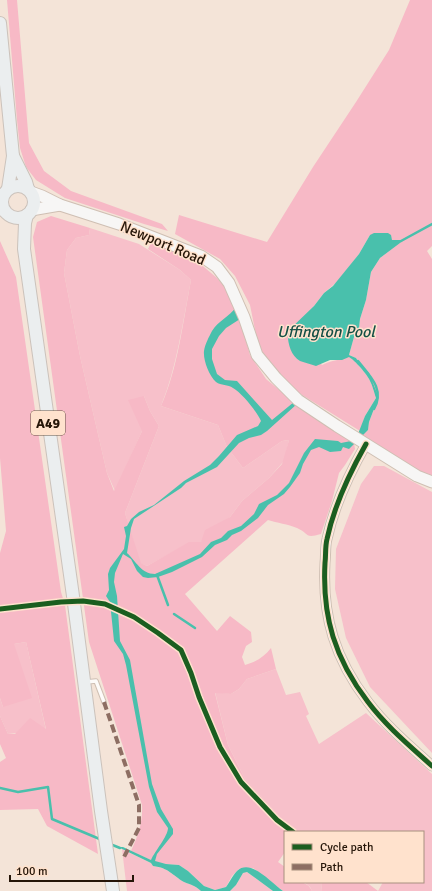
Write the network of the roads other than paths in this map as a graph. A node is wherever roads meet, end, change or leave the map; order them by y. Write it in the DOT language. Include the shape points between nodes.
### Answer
graph roads {
  1 [pos="0,23"];
  2 [pos="13,156"];
  3 [pos="4,190"];
  4 [pos="29,190"];
  5 [pos="60,205"];
  6 [pos="5,212"];
  7 [pos="29,213"];
  8 [pos="24,249"];
  9 [pos="364,443"];
  10 [pos="432,482"];
  11 [pos="84,682"];
  12 [pos="104,702"];
  13 [pos="432,766"];
  14 [pos="112,891"];
  1 -- 2 [label="highway"];
  2 -- 3 [label="highway"];
  2 -- 4 [label="highway"];
  3 -- 4 [label="highway" via="16,186"];
  3 -- 6 [label="highway" via="1,203"];
  4 -- 5 [label="main road, Newport Road"];
  4 -- 7 [label="highway" via="34,199"];
  5 -- 7 [label="main road, Newport Road"];
  5 -- 9 [label="main road, Newport Road" via="126,226 201,256 217,267 229,284 257,355 276,378 298,400"];
  6 -- 7 [label="highway" via="19,218"];
  6 -- 8 [label="highway, A49"];
  7 -- 8 [label="highway, A49" via="25,223"];
  8 -- 11 [label="highway, A49"];
  9 -- 10 [label="main road, Newport Road" via="417,476"];
  9 -- 13 [label="street" via="334,511 326,540 325,599 329,625 349,674 368,703"];
  11 -- 12 [label="lane" via="96,681"];
  11 -- 14 [label="highway, A49"];
}
